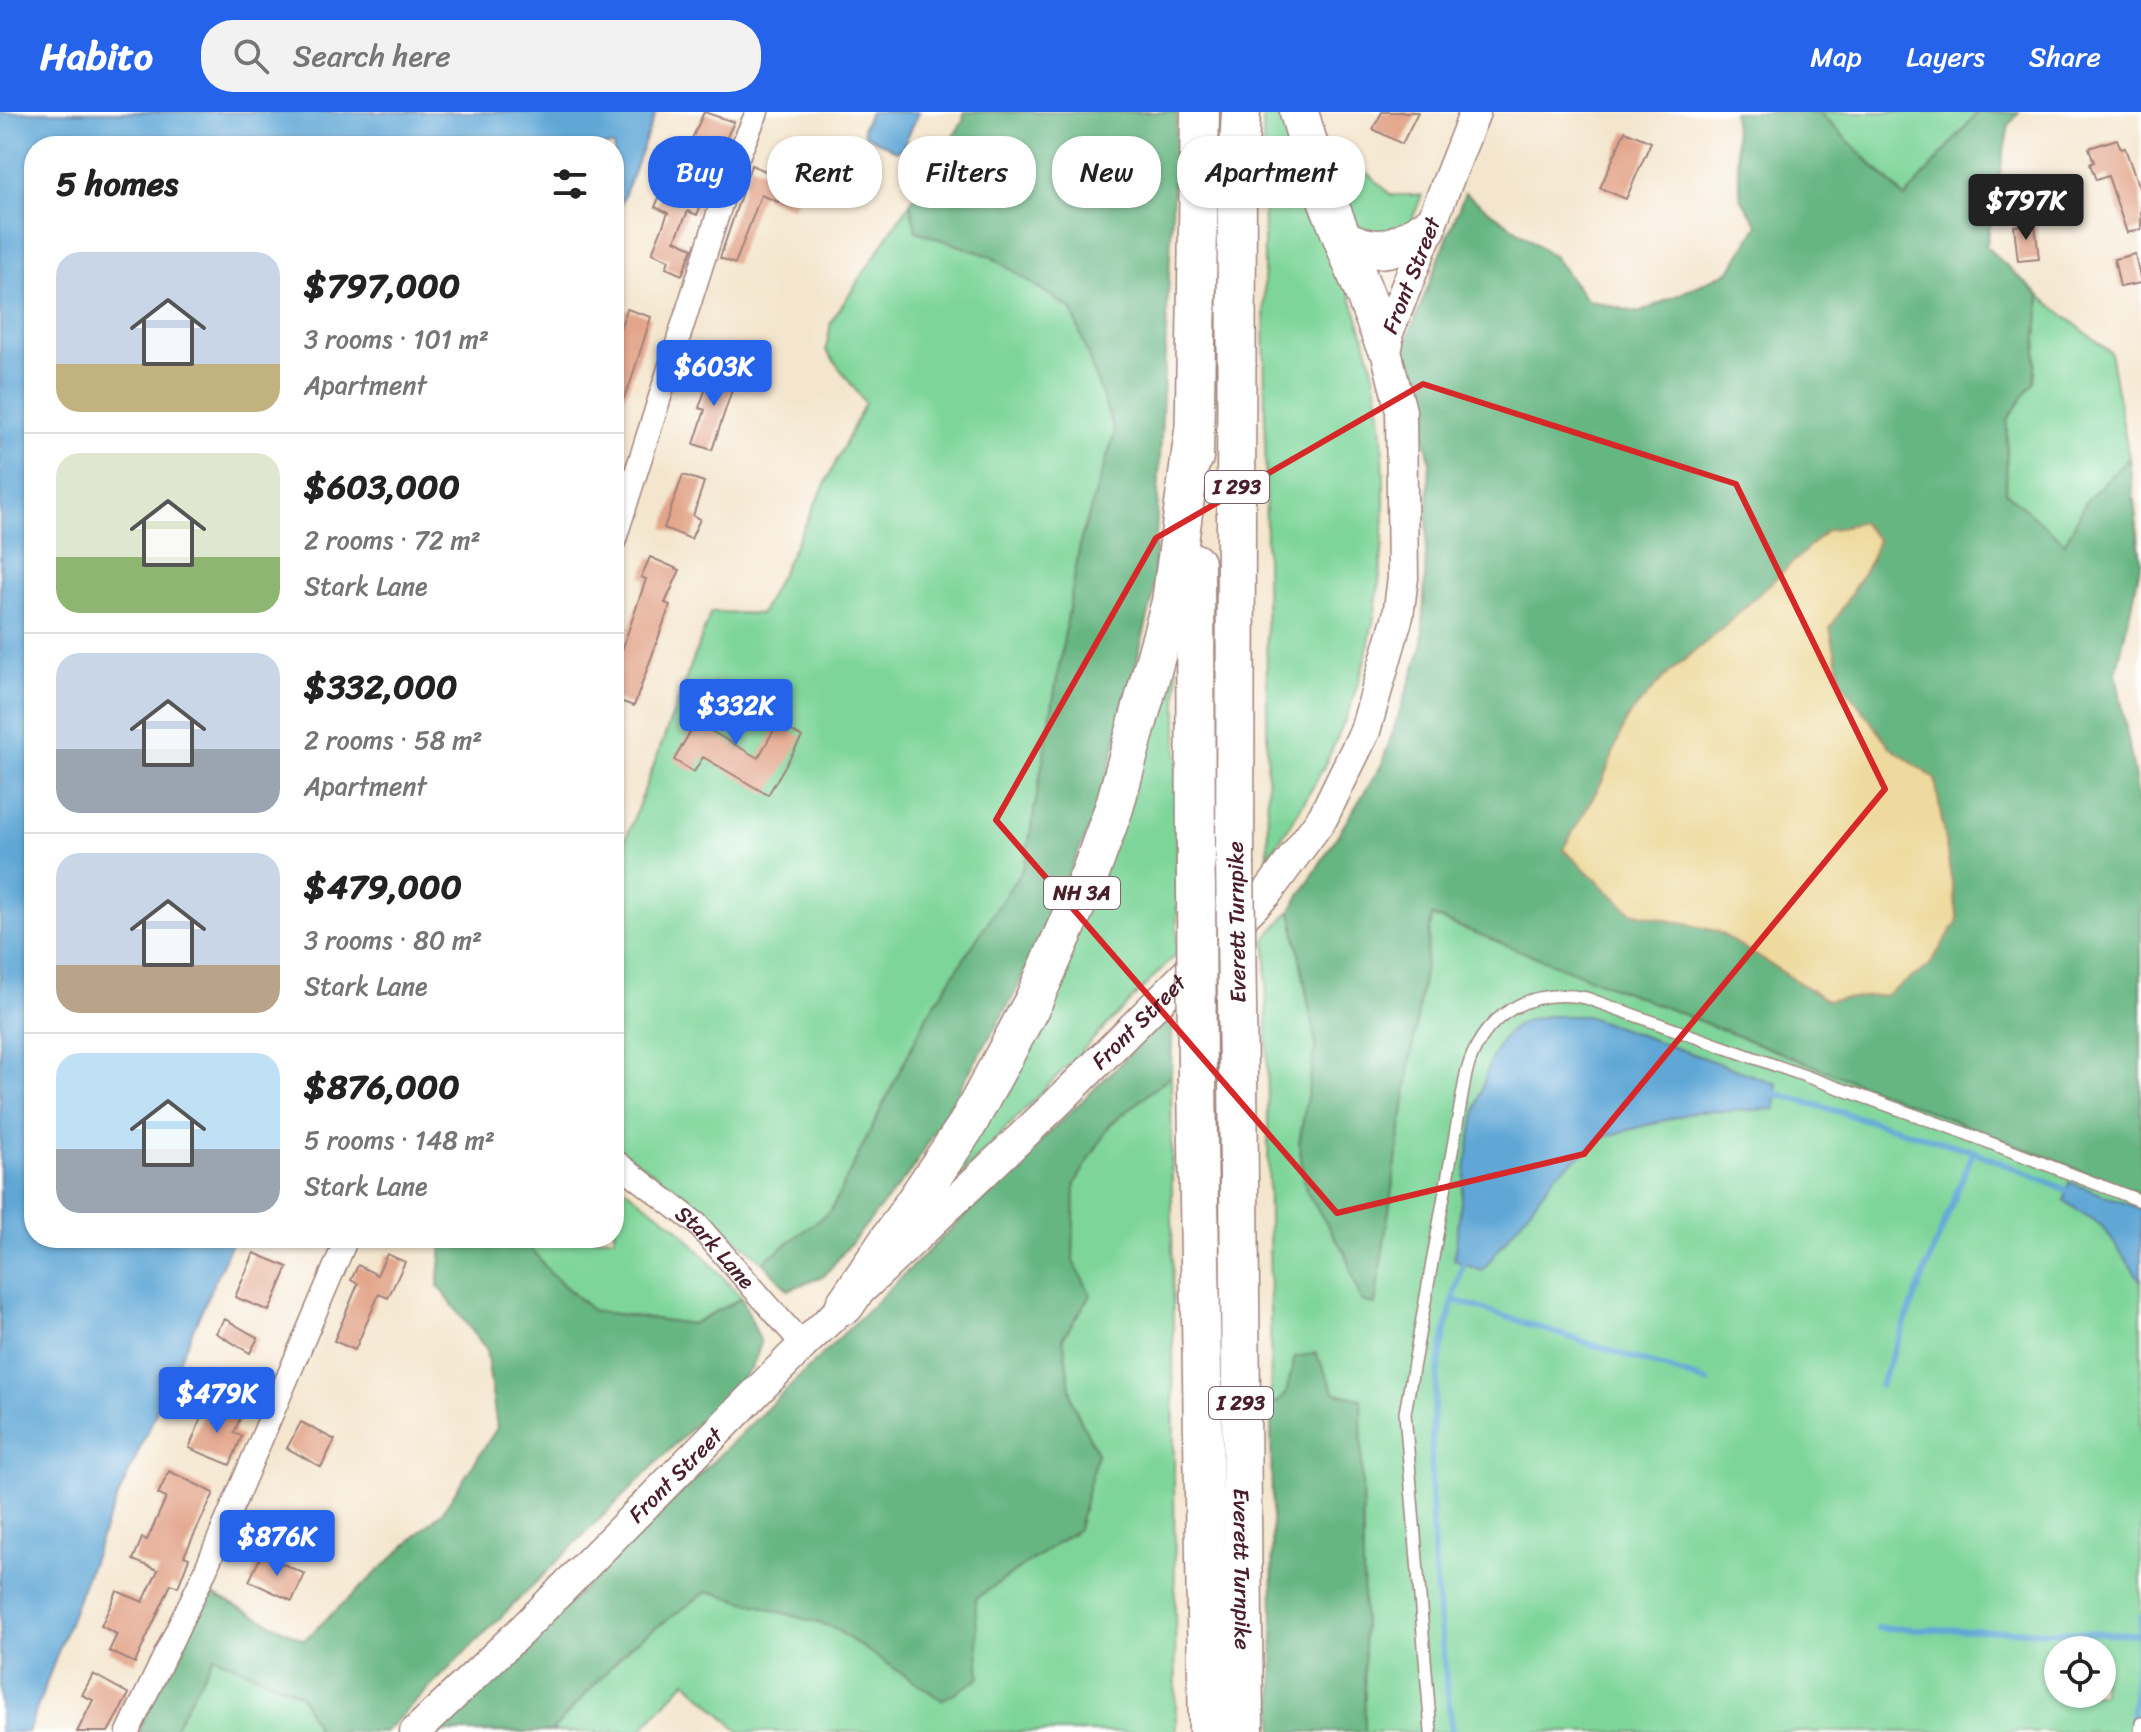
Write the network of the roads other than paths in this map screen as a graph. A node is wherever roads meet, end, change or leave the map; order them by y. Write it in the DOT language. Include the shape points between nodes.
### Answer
graph roads {
  1 [pos="757,112"];
  2 [pos="1200,112"];
  3 [pos="1241,112"];
  4 [pos="1299,112"];
  5 [pos="1475,112"];
  6 [pos="1427,228"];
  7 [pos="1343,239"];
  8 [pos="1384,343"];
  9 [pos="1194,431"];
  10 [pos="624,510"];
  11 [pos="624,1168"];
  12 [pos="2141,1201"];
  13 [pos="343,1248"];
  14 [pos="845,1305"];
  15 [pos="803,1345"];
  16 [pos="2141,1723"];
  17 [pos="128,1732"];
  18 [pos="415,1732"];
  19 [pos="1208,1732"];
  20 [pos="1244,1732"];
  21 [pos="1431,1732"];
  22 [pos="2140,1732"];
  1 -- 10 [label="street" via="731,173"];
  2 -- 9 [label="highway, Everett Turnpike / I 293"];
  3 -- 20 [label="highway, Everett Turnpike / I 293, bridge" via="1235,862"];
  4 -- 7 [label="highway, NH 3A"];
  5 -- 6 [label="main road, Front Street"];
  6 -- 7 [label="highway" via="1400,246 1366,250"];
  6 -- 8 [label="main road, Front Street"];
  7 -- 8 [label="highway, NH 3A"];
  8 -- 14 [label="main road, Front Street / NH 3A" via="1401,411 1403,578 1398,616 1365,731 1323,817 1267,893"];
  9 -- 14 [label="highway, NH 3A" via="1171,602 1114,808 1090,874 1033,1002 967,1125"];
  9 -- 19 [label="highway, Everett Turnpike / I 293, bridge" via="1197,1082"];
  11 -- 15 [label="street, Stark Lane" via="697,1224"];
  12 -- 21 [label="lane" via="1586,998 1553,994 1506,1011 1483,1033 1466,1074 1405,1413"];
  13 -- 17 [label="street" via="196,1590"];
  14 -- 15 [label="main road, Front Street / NH 3A"];
  15 -- 18 [label="main road, Front Street / NH 3A"];
  16 -- 22 [label="lane"];
}
